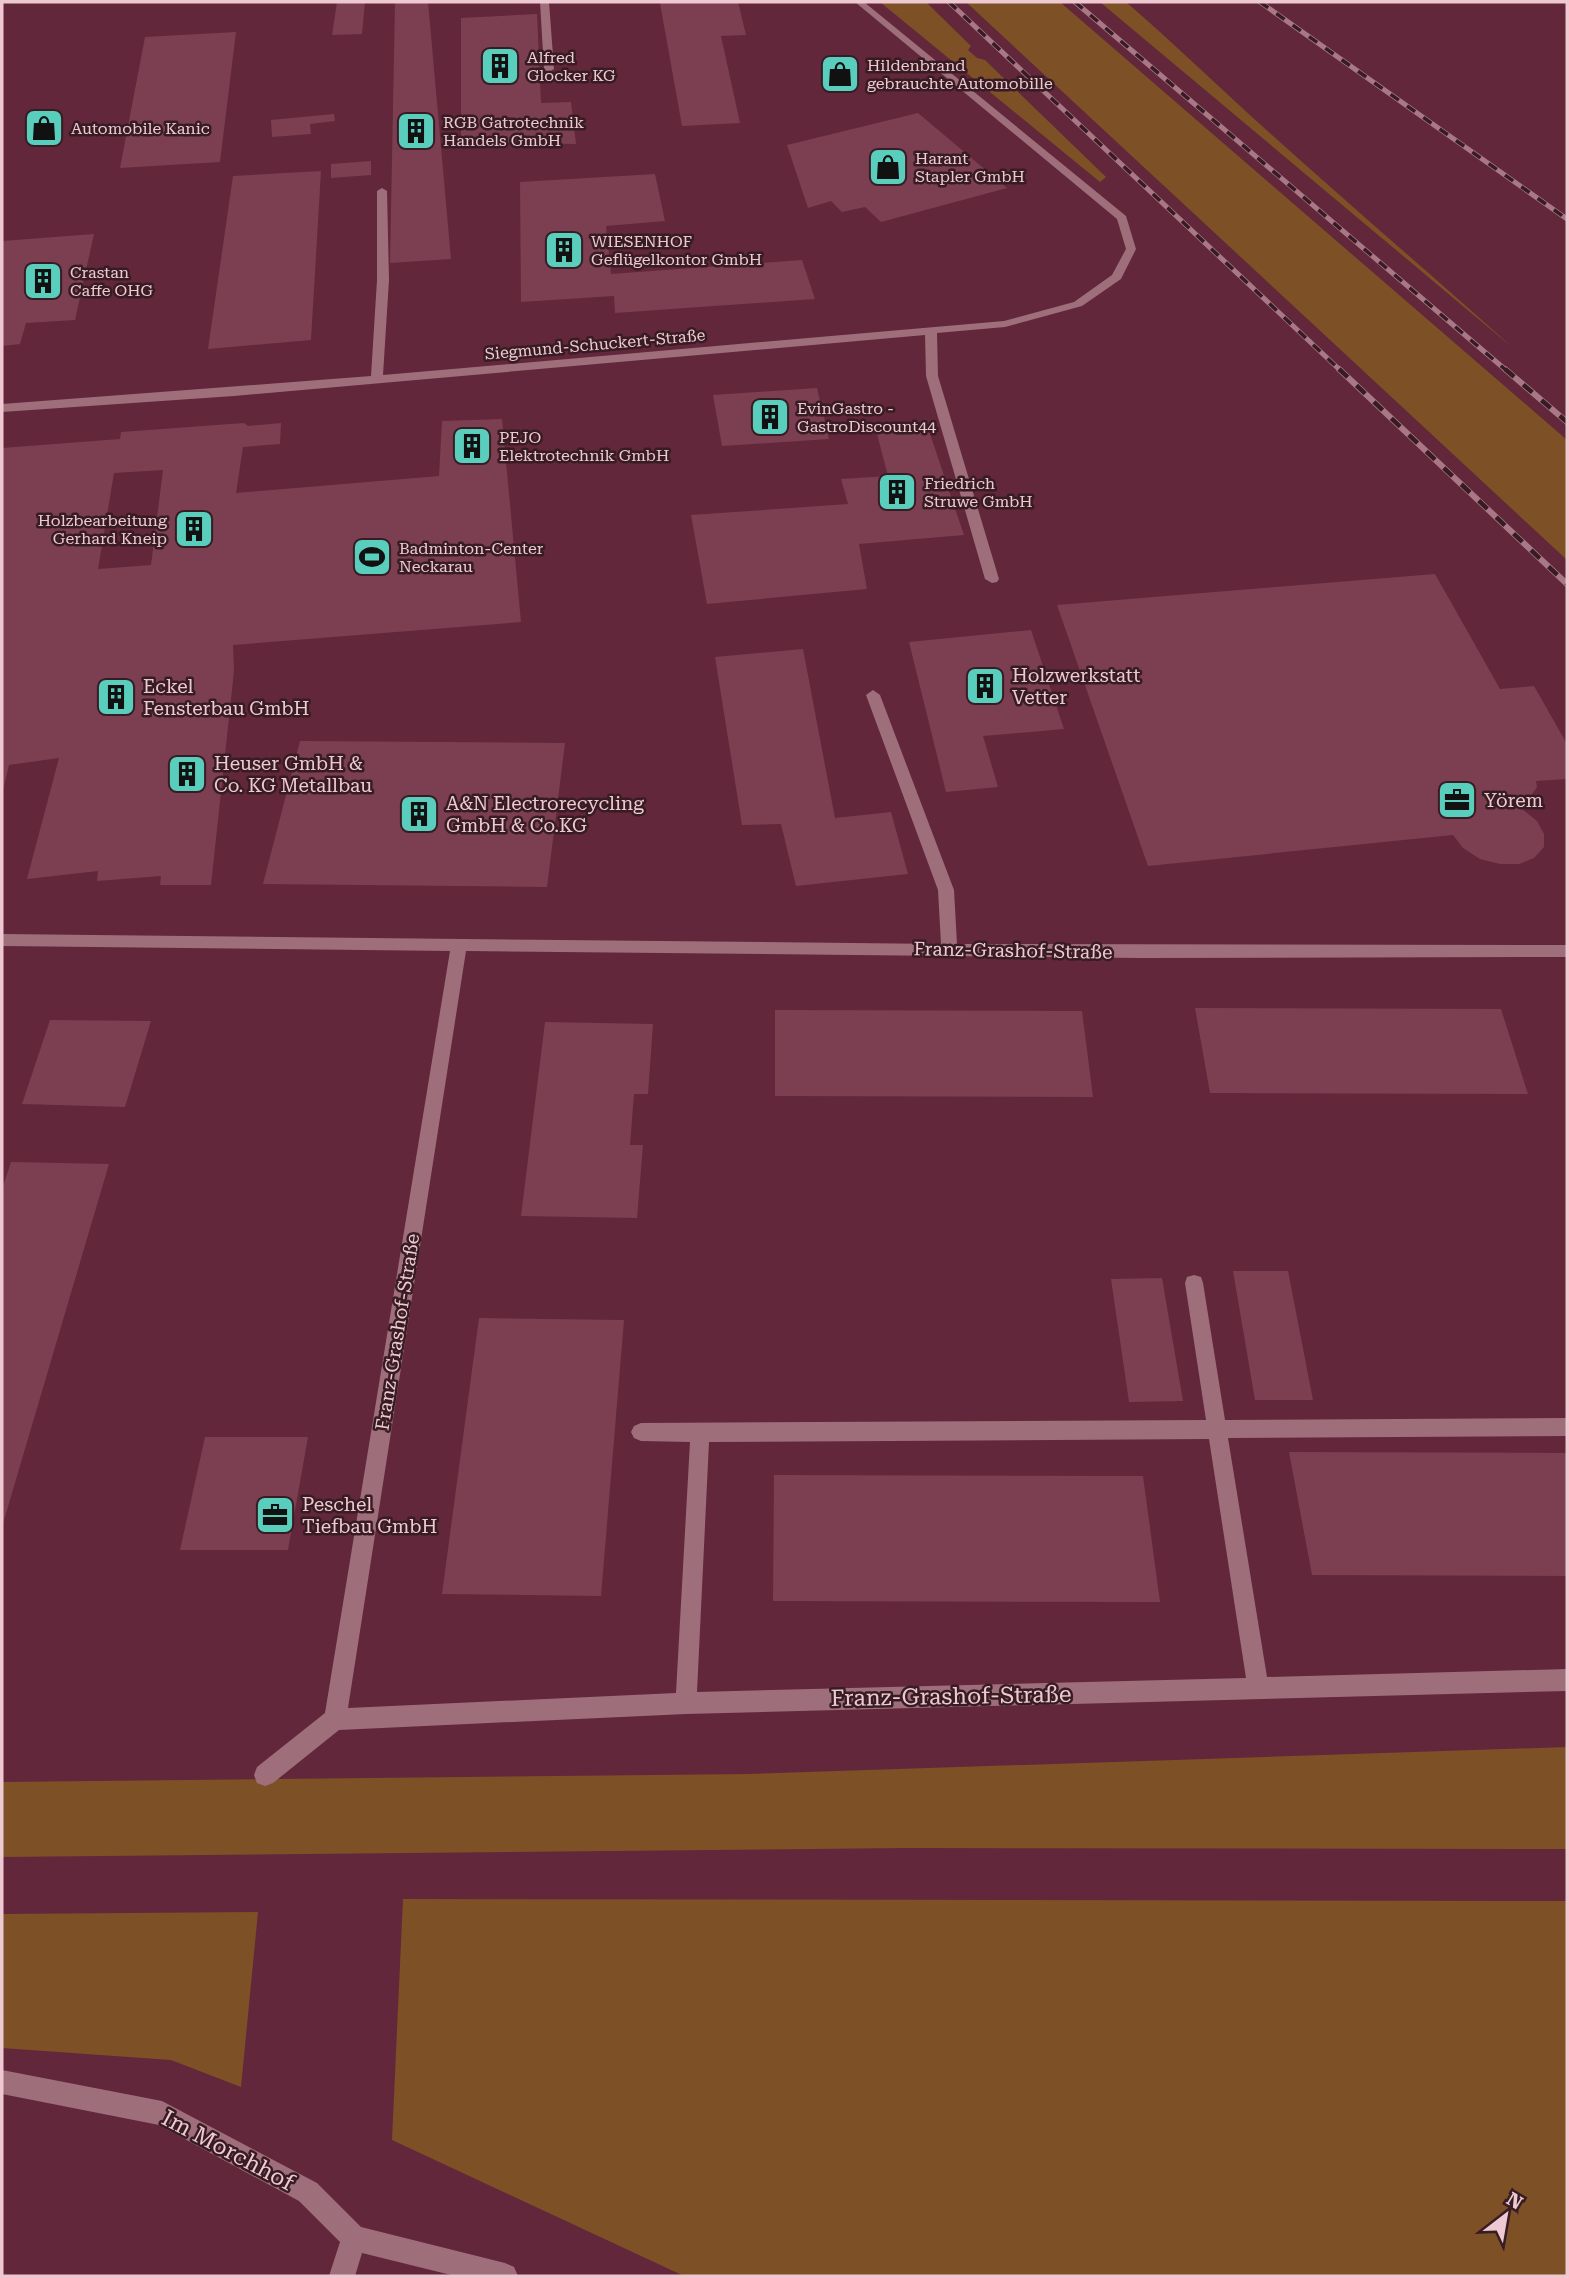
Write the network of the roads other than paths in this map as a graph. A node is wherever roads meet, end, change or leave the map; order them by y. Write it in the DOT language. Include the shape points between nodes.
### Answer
graph roads {
  1 [pos="544,2"];
  2 [pos="859,2"];
  3 [pos="549,69"];
  4 [pos="382,191"];
  5 [pos="930,330"];
  6 [pos="377,379"];
  7 [pos="2,408"];
  8 [pos="992,579"];
  9 [pos="873,695"];
  10 [pos="2,940"];
  11 [pos="460,945"];
  12 [pos="949,950"];
  13 [pos="1567,951"];
  14 [pos="1194,1283"];
  15 [pos="1567,1427"];
  16 [pos="1217,1431"];
  17 [pos="641,1432"];
  18 [pos="701,1433"];
  19 [pos="1567,1680"];
  20 [pos="1258,1688"];
  21 [pos="686,1703"];
  22 [pos="335,1719"];
  23 [pos="265,1775"];
  24 [pos="2,2082"];
  25 [pos="354,2238"];
  26 [pos="342,2276"];
  27 [pos="505,2276"];
  1 -- 3 [label="street"];
  2 -- 5 [label="street, Siegmund-Schuckert-Straße" via="1122,218 1130,249 1117,277 1078,304 1005,324"];
  4 -- 6 [label="street"];
  5 -- 6 [label="street, Siegmund-Schuckert-Straße"];
  5 -- 8 [label="street" via="932,376"];
  6 -- 7 [label="street, Siegmund-Schuckert-Straße"];
  9 -- 12 [label="street" via="946,890"];
  10 -- 11 [label="street, Franz-Grashof-Straße"];
  11 -- 12 [label="street, Franz-Grashof-Straße"];
  11 -- 22 [label="street, Franz-Grashof-Straße"];
  12 -- 13 [label="street, Franz-Grashof-Straße"];
  14 -- 16 [label="street"];
  15 -- 16 [label="street"];
  16 -- 18 [label="street"];
  16 -- 20 [label="street"];
  17 -- 18 [label="street"];
  18 -- 21 [label="street"];
  19 -- 20 [label="street, Franz-Grashof-Straße"];
  20 -- 21 [label="street, Franz-Grashof-Straße"];
  21 -- 22 [label="street, Franz-Grashof-Straße"];
  22 -- 23 [label="street"];
  24 -- 25 [label="street, Im Morchhof" via="162,2113 308,2192"];
  25 -- 26 [label="street"];
  25 -- 27 [label="street"];
}
